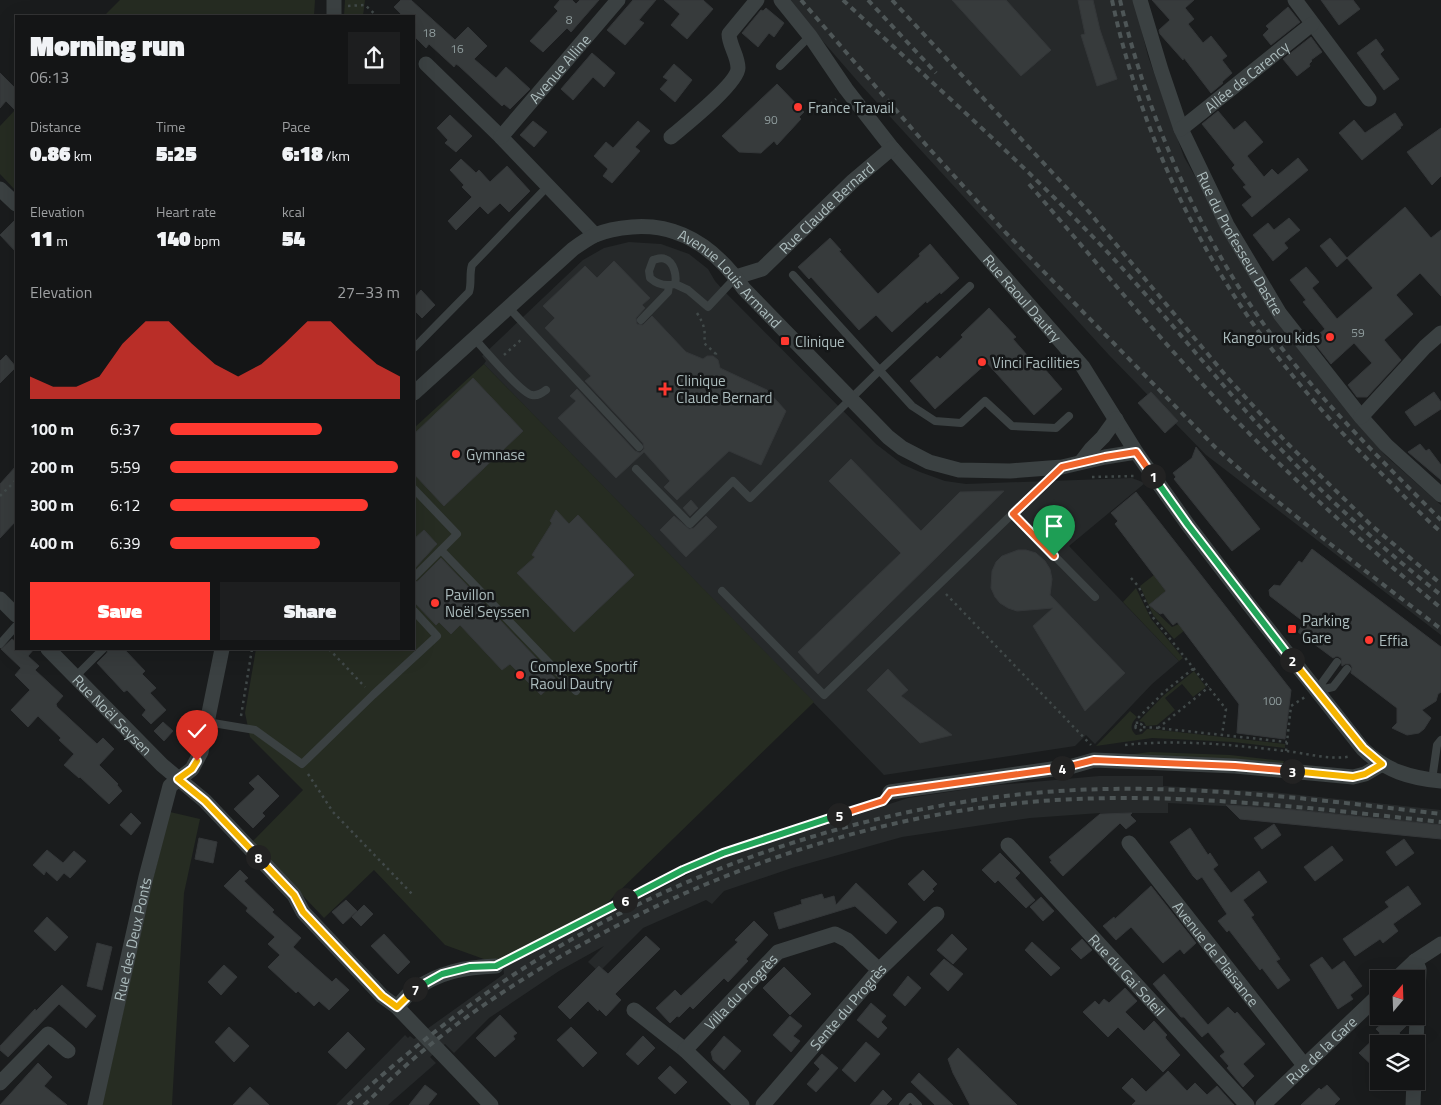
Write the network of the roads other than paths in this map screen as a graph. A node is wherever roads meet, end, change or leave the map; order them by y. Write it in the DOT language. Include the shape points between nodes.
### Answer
graph roads {
  1 [pos="618,0"];
  2 [pos="757,0"];
  3 [pos="781,0"];
  4 [pos="1140,0"];
  5 [pos="1295,0"];
  6 [pos="1312,24"];
  7 [pos="810,36"];
  8 [pos="426,64"];
  9 [pos="780,66"];
  10 [pos="1369,99"];
  11 [pos="1181,129"];
  12 [pos="501,137"];
  13 [pos="671,137"];
  14 [pos="892,148"];
  15 [pos="548,186"];
  16 [pos="0,189"];
  17 [pos="15,203"];
  18 [pos="595,235"];
  19 [pos="762,269"];
  20 [pos="794,275"];
  21 [pos="736,277"];
  22 [pos="970,286"];
  23 [pos="756,301"];
  24 [pos="509,308"];
  25 [pos="641,320"];
  26 [pos="1441,333"];
  27 [pos="474,338"];
  28 [pos="415,347"];
  29 [pos="880,370"];
  30 [pos="546,390"];
  31 [pos="415,392"];
  32 [pos="852,398"];
  33 [pos="1069,416"];
  34 [pos="1361,417"];
  35 [pos="1116,419"];
  36 [pos="639,447"];
  37 [pos="1136,452"];
  38 [pos="1062,467"];
  39 [pos="636,469"];
  40 [pos="1082,469"];
  41 [pos="415,490"];
  42 [pos="1441,496"];
  43 [pos="1013,514"];
  44 [pos="441,550"];
  45 [pos="415,576"];
  46 [pos="722,591"];
  47 [pos="1094,597"];
  48 [pos="0,598"];
  49 [pos="415,613"];
  50 [pos="15,614"];
  51 [pos="15,627"];
  52 [pos="0,644"];
  53 [pos="49,650"];
  54 [pos="102,650"];
  55 [pos="222,650"];
  56 [pos="1337,662"];
  57 [pos="1347,669"];
  58 [pos="75,677"];
  59 [pos="576,691"];
  60 [pos="1312,693"];
  61 [pos="207,722"];
  62 [pos="1441,740"];
  63 [pos="1382,764"];
  64 [pos="178,779"];
  65 [pos="1436,781"];
  66 [pos="890,792"];
  67 [pos="1129,843"];
  68 [pos="1008,845"];
  69 [pos="937,914"];
  70 [pos="1441,944"];
  71 [pos="1415,961"];
  72 [pos="496,966"];
  73 [pos="879,970"];
  74 [pos="1406,970"];
  75 [pos="1370,1003"];
  76 [pos="397,1007"];
  77 [pos="634,1010"];
  78 [pos="1416,1035"];
  79 [pos="685,1050"];
  80 [pos="68,1051"];
  81 [pos="1304,1065"];
  82 [pos="0,1083"];
  83 [pos="1414,1090"];
  84 [pos="95,1105"];
  85 [pos="492,1105"];
  86 [pos="742,1105"];
  87 [pos="763,1105"];
  88 [pos="902,1105"];
  89 [pos="918,1105"];
  90 [pos="1247,1105"];
  91 [pos="1263,1105"];
  92 [pos="1413,1105"];
  1 -- 12 [label="street, Avenue Alline"];
  2 -- 13 [label="street" via="729,34 738,67 734,76 714,99"];
  3 -- 7 [label="street, Rue Raoul Dautry"];
  4 -- 11 [label="street, Rue du Professeur Dastre"];
  5 -- 6 [label="street"];
  6 -- 10 [label="street"];
  6 -- 11 [label="street, Allée de Carency"];
  7 -- 9 [label="lane"];
  7 -- 14 [label="street, Rue Raoul Dautry"];
  8 -- 12 [label="street"];
  11 -- 34 [label="street, Rue du Professeur Dastre" via="1227,224 1280,314"];
  12 -- 15 [label="street"];
  14 -- 19 [label="street, Rue Claude Bernard"];
  14 -- 35 [label="street, Rue Raoul Dautry" via="1083,367"];
  15 -- 18 [label="street"];
  15 -- 28 [label="lane" via="472,265 469,292"];
  16 -- 17 [label="street"];
  18 -- 21 [label="street, Avenue Louis Armand" via="621,228 654,226 668,229 706,248"];
  18 -- 24 [label="street, Avenue Louis Armand" via="572,249"];
  19 -- 21 [label="street, Rue Claude Bernard"];
  19 -- 23 [label="street"];
  20 -- 29 [label="lane"];
  21 -- 23 [label="street, Avenue Louis Armand"];
  21 -- 25 [label="lane" via="708,307 688,290 672,285"];
  22 -- 29 [label="lane"];
  23 -- 32 [label="street, Avenue Louis Armand"];
  24 -- 27 [label="street, Avenue Louis Armand"];
  24 -- 36 [label="lane"];
  26 -- 34 [label="street"];
  27 -- 30 [label="lane" via="521,388 531,395"];
  27 -- 31 [label="street, Avenue Louis Armand"];
  29 -- 32 [label="lane"];
  29 -- 33 [label="lane" via="912,406 935,422 960,423 985,401 1012,426 1056,428"];
  32 -- 38 [label="street, Avenue Louis Armand" via="888,437 929,462 958,470"];
  32 -- 39 [label="lane" via="750,498 733,481 690,524"];
  34 -- 42 [label="street, Rue du Professeur Dastre"];
  35 -- 37 [label="street, Rue Raoul Dautry"];
  35 -- 40 [label="street" via="1091,448"];
  37 -- 40 [label="street, Avenue Louis Armand"];
  37 -- 60 [label="street, Rue Raoul Dautry"];
  38 -- 40 [label="street, Avenue Louis Armand"];
  38 -- 43 [label="lane"];
  41 -- 44 [label="lane" via="457,534"];
  43 -- 46 [label="lane" via="824,695"];
  43 -- 47 [label="lane"];
  44 -- 45 [label="lane"];
  44 -- 59 [label="lane"];
  48 -- 50 [label="street"];
  49 -- 61 [label="lane" via="437,636 302,764 255,730"];
  51 -- 52 [label="lane"];
  53 -- 58 [label="street, Rue Noël Seysen"];
  54 -- 58 [label="lane"];
  55 -- 61 [label="street, Rue des Deux Ponts"];
  56 -- 60 [label="lane"];
  57 -- 60 [label="lane" via="1333,687"];
  58 -- 64 [label="street, Rue Noël Seysen"];
  60 -- 63 [label="street, Rue Raoul Dautry"];
  61 -- 64 [label="street, Rue des Deux Ponts" via="197,761"];
  62 -- 65 [label="lane" via="1437,745"];
  63 -- 65 [label="street, Rue Raoul Dautry" via="1392,770"];
  63 -- 66 [label="street" via="1353,777 1235,766 1094,760 1073,766"];
  64 -- 76 [label="street, Rue Noël Seysen" via="212,808 294,895 303,912 382,996"];
  64 -- 84 [label="street, Rue des Deux Ponts" via="170,786 146,877"];
  67 -- 81 [label="street, Avenue de Plaisance"];
  68 -- 90 [label="street, Rue du Gai Soleil"];
  69 -- 73 [label="street, Sente du Progrès"];
  70 -- 71 [label="street"];
  71 -- 74 [label="street"];
  71 -- 78 [label="street" via="1419,969"];
  72 -- 76 [label="street" via="470,967 442,974 412,991"];
  73 -- 79 [label="street, Villa du Progrès" via="847,940 835,934 778,952"];
  73 -- 87 [label="street, Sente du Progrès"];
  75 -- 81 [label="street, Rue de la Gare"];
  76 -- 85 [label="street, Rue Noël Seysen"];
  77 -- 79 [label="street"];
  79 -- 86 [label="street"];
  80 -- 82 [label="street" via="48,1034"];
  81 -- 91 [label="street, Rue de la Gare"];
  83 -- 92 [label="street"];
  88 -- 89 [label="lane" via="910,1097"];
}
